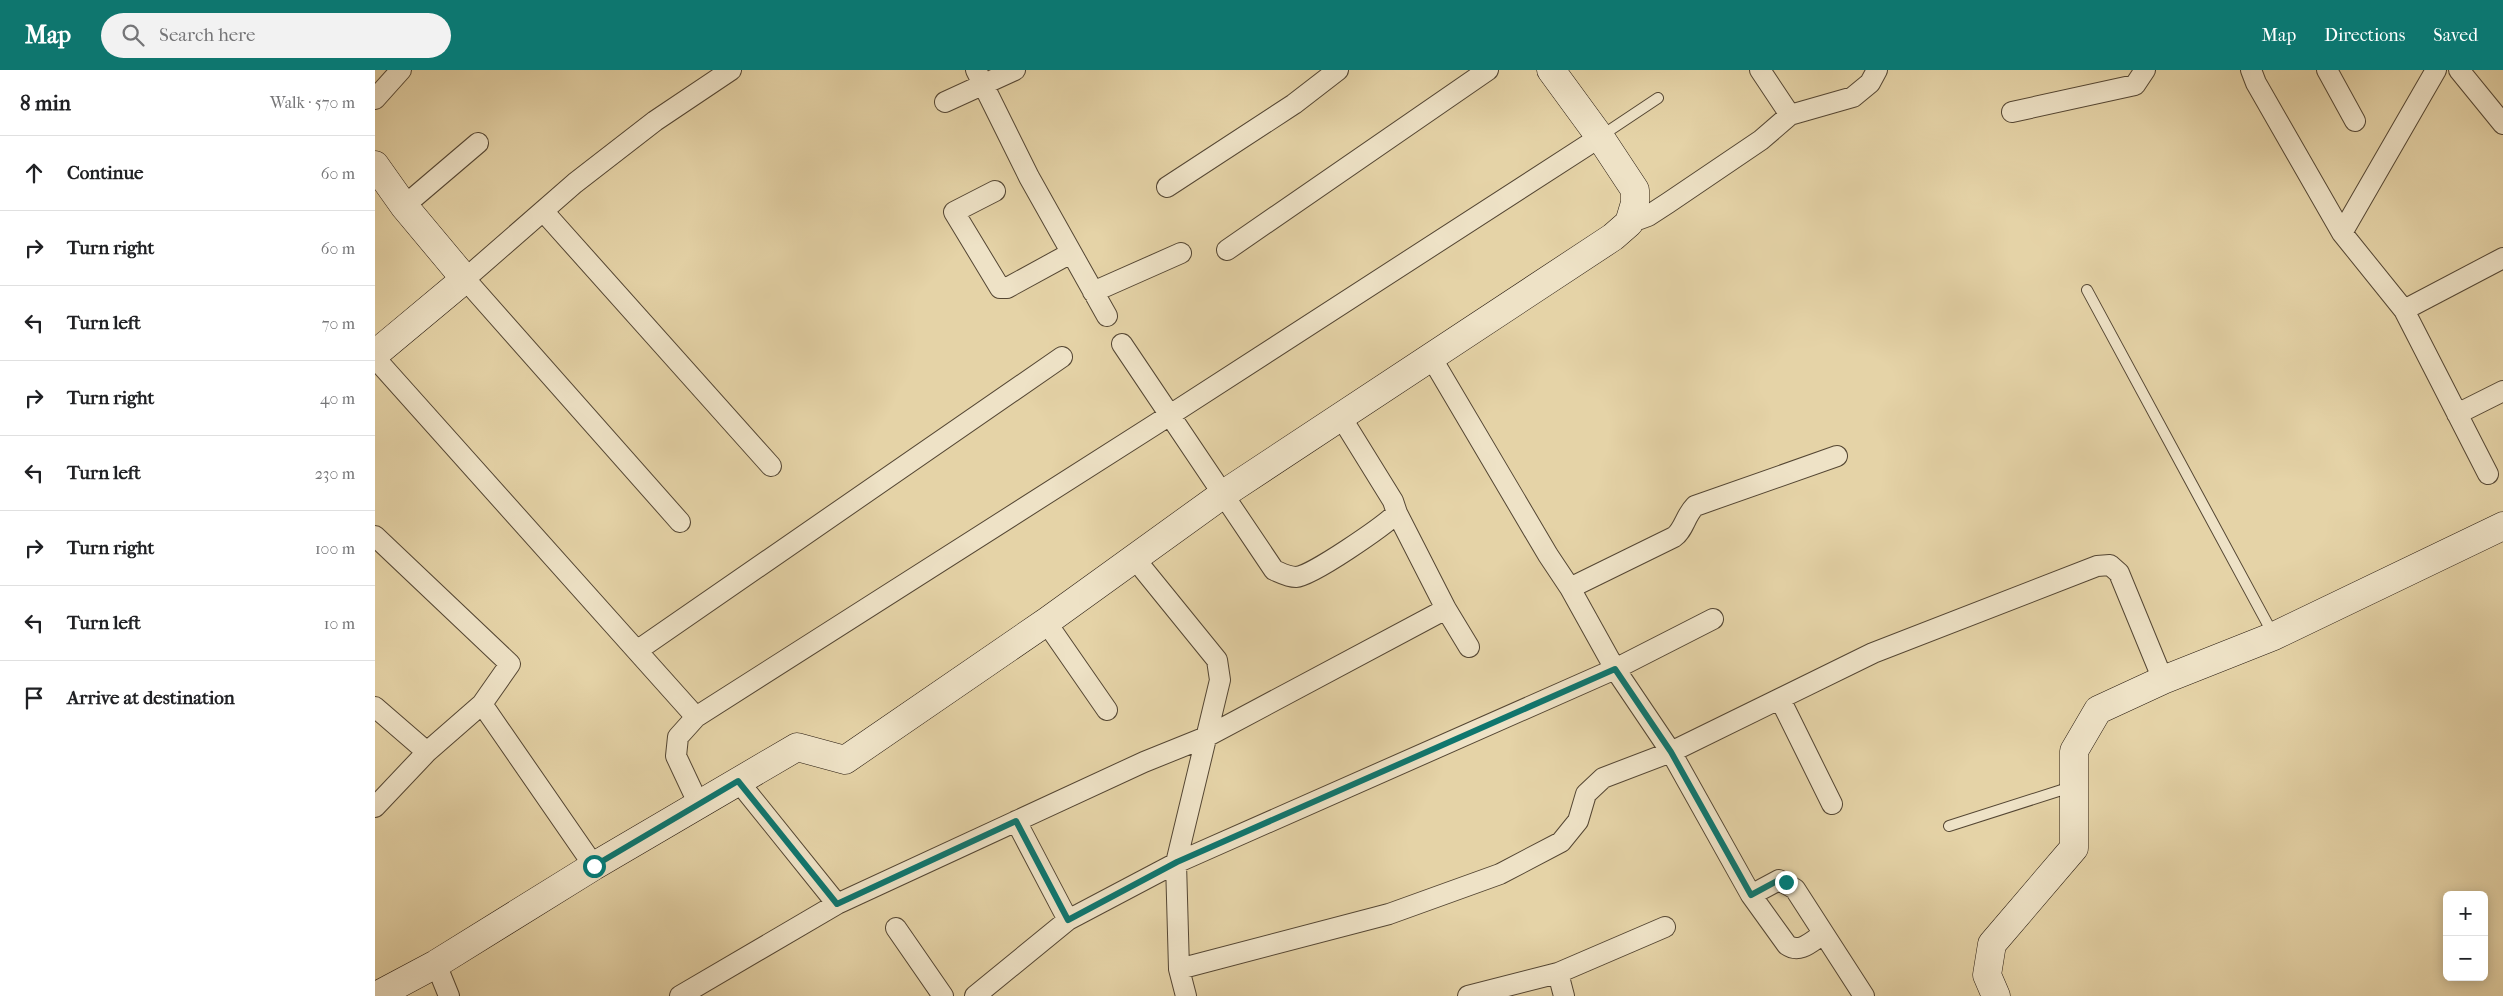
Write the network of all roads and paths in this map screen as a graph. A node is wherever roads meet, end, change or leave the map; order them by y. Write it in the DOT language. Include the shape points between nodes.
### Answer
graph roads {
  1 [pos="401,70"];
  2 [pos="731,70"];
  3 [pos="1015,70"];
  4 [pos="1338,70"];
  5 [pos="1488,70"];
  6 [pos="1551,70"];
  7 [pos="1760,70"];
  8 [pos="1877,70"];
  9 [pos="2145,70"];
  10 [pos="2251,70"];
  11 [pos="2327,70"];
  12 [pos="2436,70"];
  13 [pos="2459,70"];
  14 [pos="979,78"];
  15 [pos="1658,98"];
  16 [pos="375,99"];
  17 [pos="945,102"];
  18 [pos="2012,112"];
  19 [pos="1790,114"];
  20 [pos="2355,121"];
  21 [pos="2503,123"];
  22 [pos="1600,137"];
  23 [pos="477,143"];
  24 [pos="375,165"];
  25 [pos="1167,187"];
  26 [pos="995,191"];
  27 [pos="404,206"];
  28 [pos="544,212"];
  29 [pos="1629,223"];
  30 [pos="2343,234"];
  31 [pos="1227,250"];
  32 [pos="1071,252"];
  33 [pos="1181,253"];
  34 [pos="2503,258"];
  35 [pos="465,279"];
  36 [pos="2087,290"];
  37 [pos="1093,292"];
  38 [pos="2404,310"];
  39 [pos="1107,316"];
  40 [pos="1122,344"];
  41 [pos="375,356"];
  42 [pos="1062,357"];
  43 [pos="1431,357"];
  44 [pos="2503,391"];
  45 [pos="2457,414"];
  46 [pos="1171,416"];
  47 [pos="1341,417"];
  48 [pos="1837,456"];
  49 [pos="771,466"];
  50 [pos="2489,474"];
  51 [pos="1222,495"];
  52 [pos="1397,513"];
  53 [pos="680,522"];
  54 [pos="2503,526"];
  55 [pos="375,536"];
  56 [pos="1135,559"];
  57 [pos="1570,588"];
  58 [pos="1446,609"];
  59 [pos="1713,618"];
  60 [pos="1046,622"];
  61 [pos="2274,636"];
  62 [pos="1469,646"];
  63 [pos="637,650"];
  64 [pos="1615,669"];
  65 [pos="2163,680"];
  66 [pos="1780,698"];
  67 [pos="482,704"];
  68 [pos="375,707"];
  69 [pos="1107,710"];
  70 [pos="696,717"];
  71 [pos="1206,737"];
  72 [pos="427,752"];
  73 [pos="1671,752"];
  74 [pos="738,781"];
  75 [pos="2075,786"];
  76 [pos="699,804"];
  77 [pos="1832,804"];
  78 [pos="375,807"];
  79 [pos="1016,821"];
  80 [pos="1949,826"];
  81 [pos="1177,862"];
  82 [pos="594,866"];
  83 [pos="1751,895"];
  84 [pos="837,904"];
  85 [pos="1068,920"];
  86 [pos="1665,927"];
  87 [pos="897,928"];
  88 [pos="1823,934"];
  89 [pos="436,964"];
  90 [pos="1179,969"];
  91 [pos="1558,973"];
  92 [pos="376,996"];
  93 [pos="449,996"];
  94 [pos="680,996"];
  95 [pos="943,996"];
  96 [pos="975,996"];
  97 [pos="1186,996"];
  98 [pos="1468,996"];
  99 [pos="1564,996"];
  100 [pos="1864,996"];
  101 [pos="1996,996"];
  1 -- 16 [label="street"];
  2 -- 28 [label="street" via="655,121 575,183"];
  3 -- 14 [label="street"];
  4 -- 25 [label="street" via="1294,104"];
  5 -- 31 [label="street"];
  6 -- 22 [label="street"];
  7 -- 19 [label="street"];
  8 -- 19 [label="street" via="1870,83 1853,97"];
  9 -- 18 [label="street" via="2135,85"];
  10 -- 30 [label="street"];
  11 -- 20 [label="street"];
  12 -- 30 [label="street"];
  13 -- 21 [label="street"];
  14 -- 17 [label="street"];
  14 -- 32 [label="street"];
  15 -- 22 [label="lane"];
  19 -- 29 [label="street" via="1761,140 1668,203"];
  22 -- 29 [label="street" via="1635,190"];
  22 -- 46 [label="street"];
  23 -- 27 [label="street"];
  24 -- 27 [label="street"];
  26 -- 32 [label="street" via="954,212 1000,288 1007,288"];
  27 -- 35 [label="street"];
  28 -- 35 [label="street"];
  28 -- 49 [label="street"];
  29 -- 43 [label="street" via="1613,238"];
  30 -- 38 [label="street"];
  32 -- 37 [label="street"];
  33 -- 37 [label="street"];
  34 -- 38 [label="street"];
  35 -- 41 [label="street"];
  35 -- 53 [label="street"];
  36 -- 61 [label="lane"];
  37 -- 39 [label="street"];
  38 -- 45 [label="street"];
  40 -- 46 [label="street"];
  41 -- 63 [label="street"];
  42 -- 63 [label="street"];
  43 -- 47 [label="street"];
  43 -- 57 [label="street"];
  44 -- 45 [label="street"];
  45 -- 50 [label="street"];
  46 -- 51 [label="street"];
  46 -- 70 [label="street"];
  47 -- 51 [label="street"];
  47 -- 52 [label="street" via="1393,501"];
  48 -- 57 [label="street" via="1695,506 1687,514 1681,532"];
  51 -- 52 [label="street" via="1274,570 1298,577 1346,551"];
  51 -- 56 [label="street"];
  52 -- 58 [label="street"];
  54 -- 61 [label="street"];
  55 -- 67 [label="street" via="510,664"];
  56 -- 60 [label="street"];
  56 -- 71 [label="street" via="1217,660 1220,680"];
  57 -- 64 [label="street"];
  58 -- 62 [label="street"];
  58 -- 71 [label="street"];
  59 -- 64 [label="street"];
  60 -- 69 [label="street"];
  60 -- 74 [label="street" via="845,760 797,747"];
  61 -- 65 [label="street"];
  63 -- 70 [label="street"];
  64 -- 73 [label="street"];
  64 -- 81 [label="street"];
  65 -- 66 [label="street" via="2119,573 2110,565 2097,566 1873,653"];
  65 -- 75 [label="street" via="2098,710 2075,751"];
  66 -- 73 [label="street"];
  66 -- 77 [label="street"];
  67 -- 72 [label="street"];
  67 -- 82 [label="street"];
  68 -- 72 [label="street"];
  70 -- 76 [label="street" via="678,737 676,756"];
  71 -- 79 [label="street"];
  71 -- 81 [label="street"];
  72 -- 78 [label="street"];
  73 -- 83 [label="street"];
  73 -- 90 [label="street" via="1603,778 1586,794 1578,821 1561,842 1500,874 1389,914"];
  74 -- 76 [label="street"];
  74 -- 84 [label="street"];
  75 -- 80 [label="lane"];
  75 -- 101 [label="street" via="2075,848 1992,944 1987,975"];
  76 -- 82 [label="street"];
  79 -- 84 [label="street"];
  79 -- 85 [label="street"];
  81 -- 85 [label="street"];
  81 -- 90 [label="street"];
  82 -- 89 [label="street"];
  83 -- 88 [label="street" via="1779,880 1786,882 1802,899"];
  83 -- 88 [label="street" via="1793,949 1800,949"];
  84 -- 94 [label="street"];
  85 -- 96 [label="street"];
  86 -- 91 [label="street"];
  87 -- 95 [label="street"];
  88 -- 100 [label="street"];
  89 -- 92 [label="street"];
  89 -- 93 [label="street"];
  90 -- 97 [label="street"];
  91 -- 98 [label="street"];
  91 -- 99 [label="street"];
}
